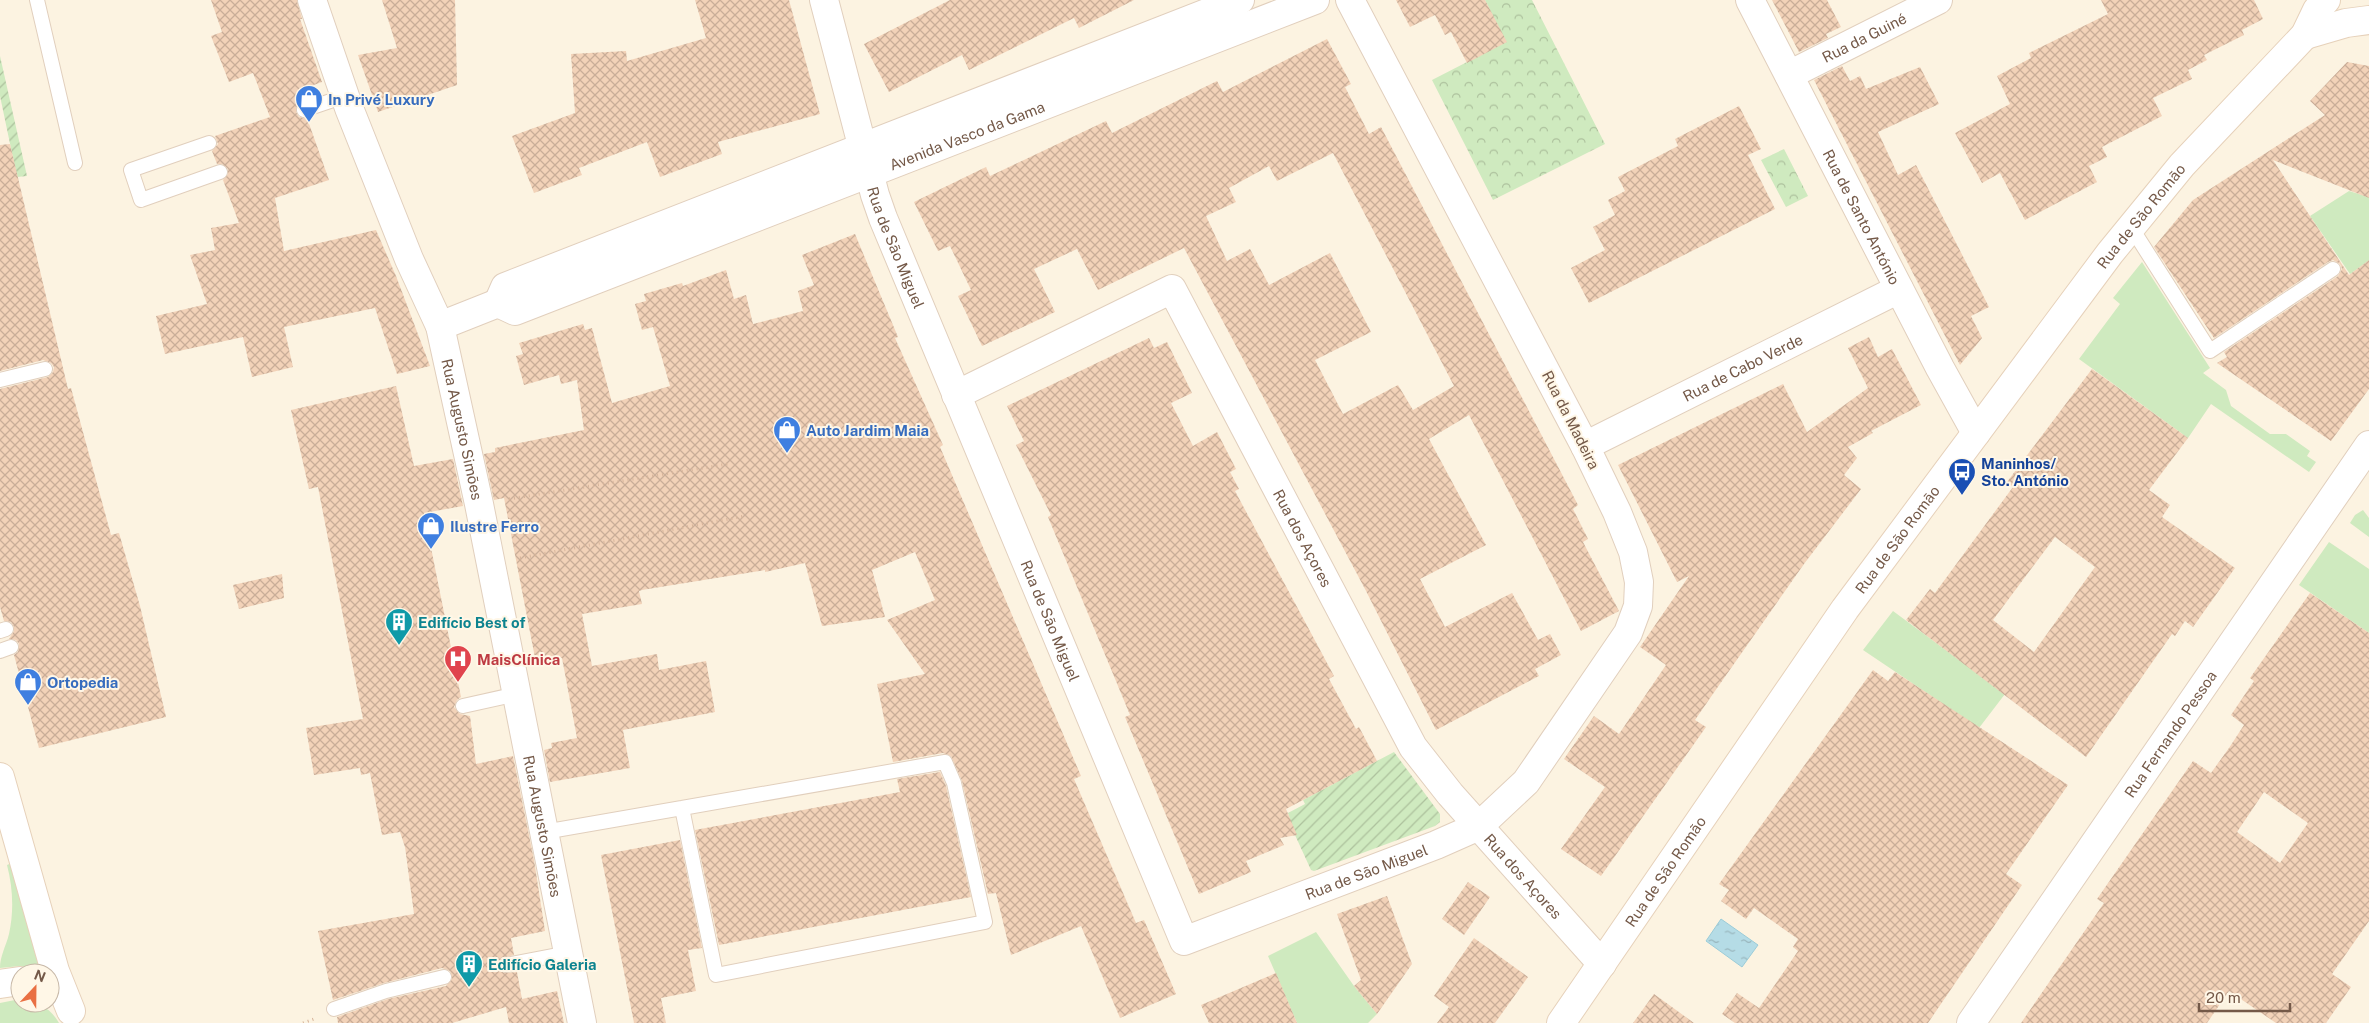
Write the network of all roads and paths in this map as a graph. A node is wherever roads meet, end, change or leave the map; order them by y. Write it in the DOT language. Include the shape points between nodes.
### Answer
graph roads {
  1 [pos="38,0"];
  2 [pos="312,0"];
  3 [pos="824,0"];
  4 [pos="1240,0"];
  5 [pos="1315,0"];
  6 [pos="1350,0"];
  7 [pos="1750,0"];
  8 [pos="1938,0"];
  9 [pos="2326,0"];
  10 [pos="1196,8"];
  11 [pos="2369,20"];
  12 [pos="2305,35"];
  13 [pos="1213,41"];
  14 [pos="1789,75"];
  15 [pos="345,96"];
  16 [pos="304,110"];
  17 [pos="209,143"];
  18 [pos="862,147"];
  19 [pos="75,163"];
  20 [pos="220,172"];
  21 [pos="869,173"];
  22 [pos="716,219"];
  23 [pos="2131,228"];
  24 [pos="2333,269"];
  25 [pos="1899,289"];
  26 [pos="440,326"];
  27 [pos="45,369"];
  28 [pos="0,380"];
  29 [pos="956,395"];
  30 [pos="1976,433"];
  31 [pos="2369,445"];
  32 [pos="1585,446"];
  33 [pos="728,464"];
  34 [pos="504,500"];
  35 [pos="745,516"];
  36 [pos="516,559"];
  37 [pos="517,694"];
  38 [pos="463,706"];
  39 [pos="0,777"];
  40 [pos="682,808"];
  41 [pos="1479,826"];
  42 [pos="544,832"];
  43 [pos="568,953"];
  44 [pos="506,964"];
  45 [pos="1602,964"];
  46 [pos="444,976"];
  47 [pos="60,998"];
  48 [pos="334,1009"];
  49 [pos="74,1017"];
  50 [pos="582,1023"];
  51 [pos="1561,1023"];
  52 [pos="1971,1023"];
  1 -- 19 [label="lane"];
  2 -- 15 [label="street, Rua Augusto Simões"];
  3 -- 18 [label="street, Rua de São Miguel"];
  4 -- 10 [label="street, Avenida Vasco da Gama"];
  5 -- 13 [label="street, Avenida Vasco da Gama"];
  6 -- 32 [label="street, Rua da Madeira"];
  7 -- 14 [label="street, Rua de Santo António"];
  8 -- 14 [label="street, Rua da Guiné"];
  9 -- 12 [label="street, Rua de São Romão" via="2317,10"];
  10 -- 13 [label="street"];
  10 -- 18 [label="street, Avenida Vasco da Gama"];
  11 -- 12 [label="street"];
  12 -- 23 [label="street, Rua de São Romão" via="2182,165"];
  13 -- 21 [label="street, Avenida Vasco da Gama"];
  14 -- 25 [label="street, Rua de Santo António"];
  15 -- 16 [label="lane"];
  15 -- 26 [label="street, Rua Augusto Simões" via="409,259"];
  17 -- 20 [label="lane" via="131,170 141,200"];
  18 -- 21 [label="street, Rua de São Miguel"];
  18 -- 22 [label="street, Avenida Vasco da Gama"];
  21 -- 22 [label="street, Avenida Vasco da Gama"];
  21 -- 29 [label="street, Rua de São Miguel" via="883,218"];
  22 -- 26 [label="street, Avenida Vasco da Gama" via="515,311 498,303"];
  23 -- 24 [label="lane" via="2210,351"];
  23 -- 30 [label="street, Rua de São Romão"];
  25 -- 30 [label="street, Rua de Santo António"];
  25 -- 32 [label="street, Rua de Cabo Verde"];
  26 -- 37 [label="street, Rua Augusto Simões"];
  27 -- 28 [label="lane"];
  29 -- 41 [label="street, Rua dos Açores" via="1172,289 1413,747"];
  29 -- 41 [label="street, Rua de São Miguel" via="1184,941"];
  30 -- 45 [label="street, Rua de São Romão" via="1840,617"];
  31 -- 52 [label="street, Rua Fernando Pessoa"];
  32 -- 41 [label="street, Rua da Madeira" via="1633,552 1639,582 1638,606 1628,633 1536,770"];
  33 -- 34 [label="path"];
  35 -- 36 [label="path"];
  37 -- 38 [label="lane"];
  37 -- 42 [label="street, Rua Augusto Simões"];
  39 -- 49 [label="street" via="55,971"];
  40 -- 40 [label="lane" via="946,762 954,783 985,922 716,975"];
  40 -- 42 [label="lane"];
  41 -- 45 [label="street, Rua dos Açores"];
  42 -- 43 [label="street, Rua Augusto Simões"];
  43 -- 44 [label="lane"];
  43 -- 50 [label="street, Rua Augusto Simões"];
  45 -- 51 [label="street, Rua de São Romão"];
  46 -- 48 [label="lane"];
  47 -- 49 [label="street"];
}
